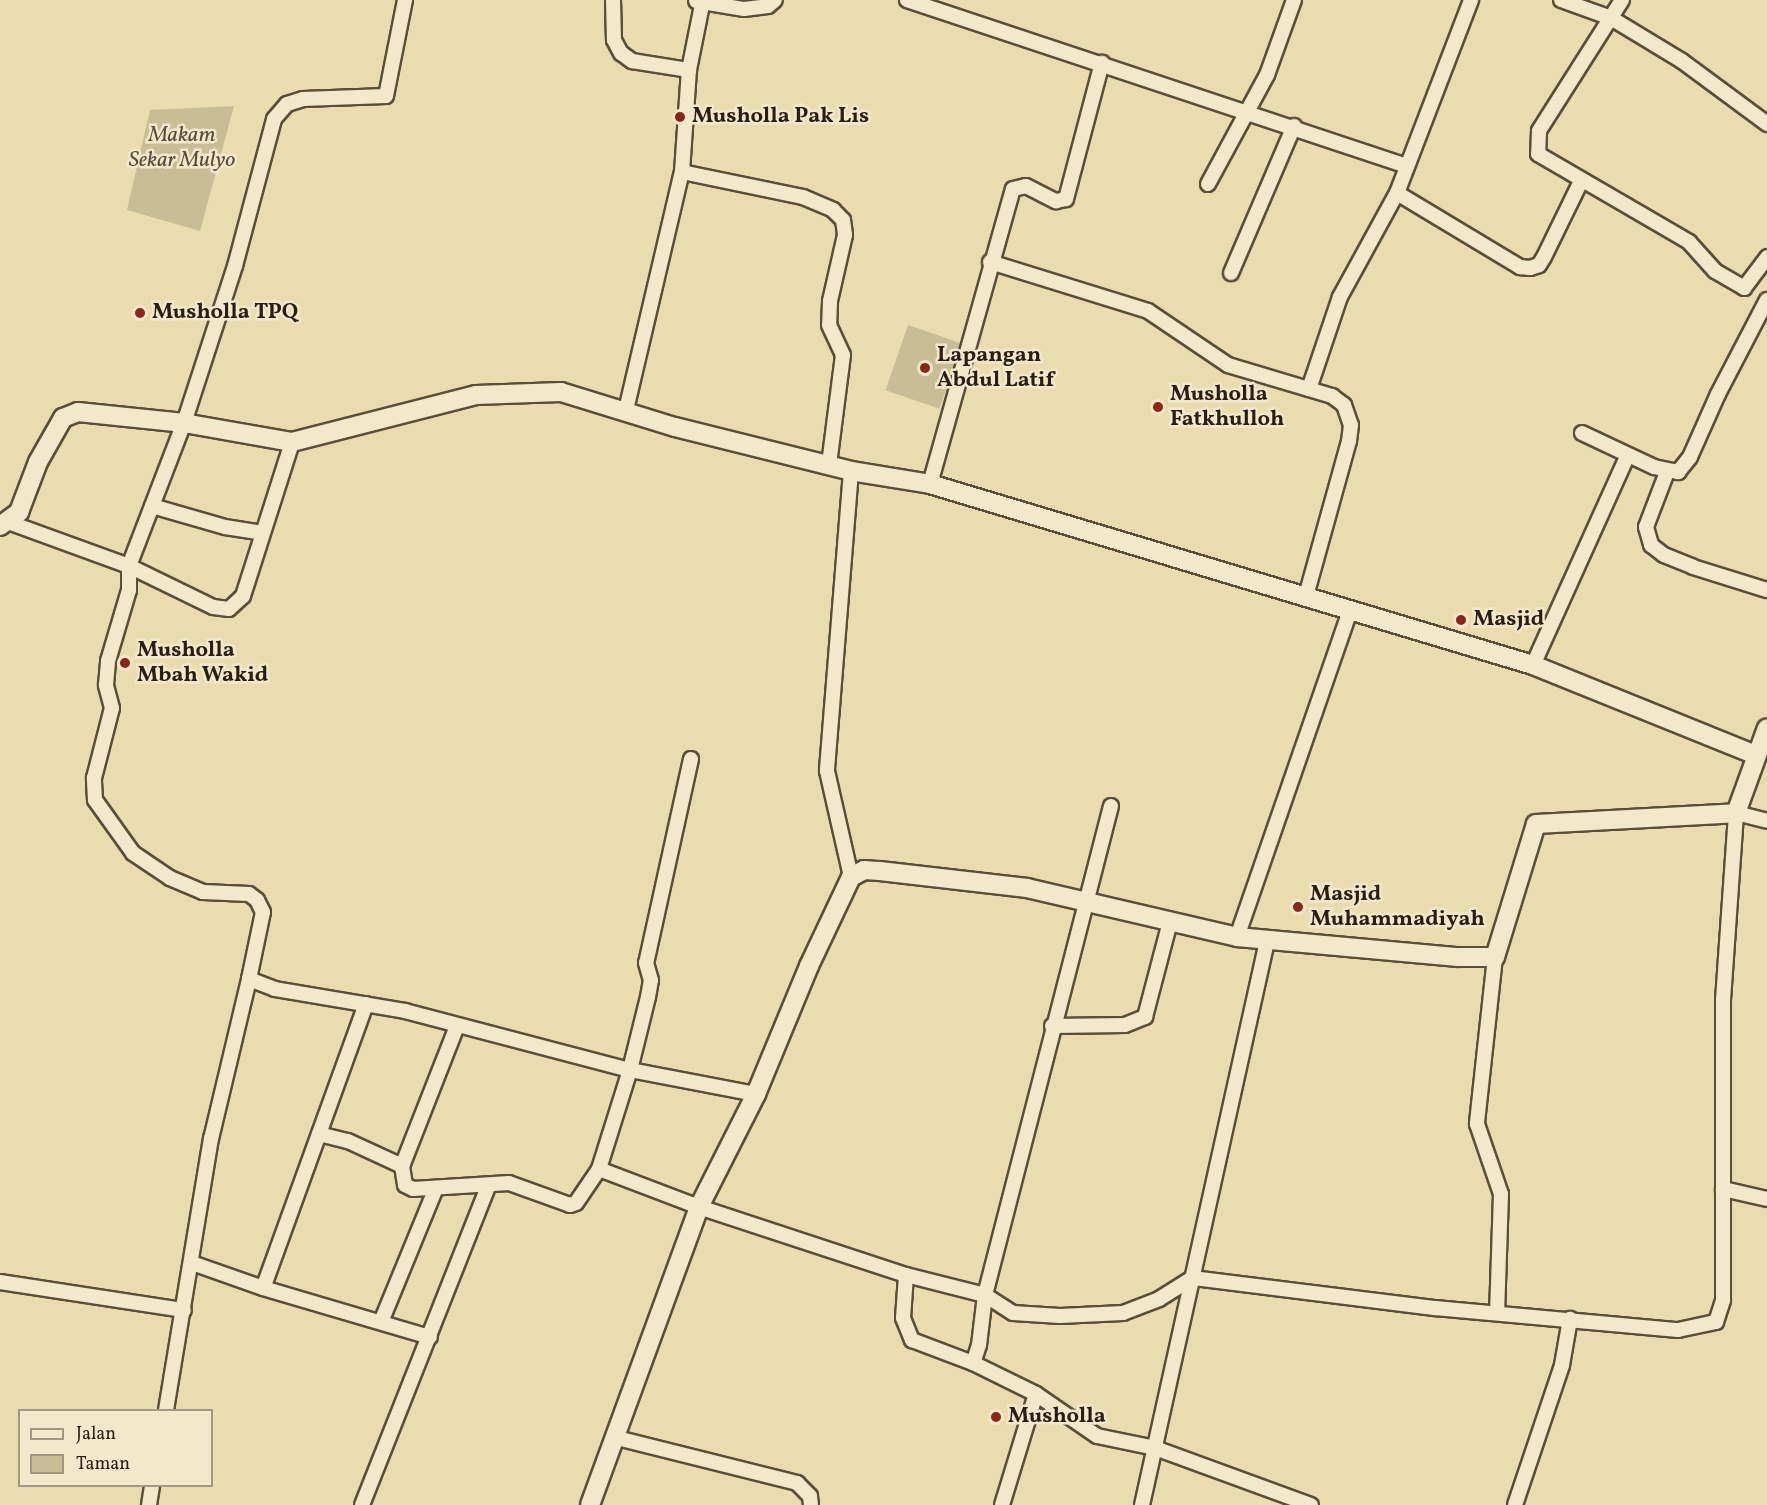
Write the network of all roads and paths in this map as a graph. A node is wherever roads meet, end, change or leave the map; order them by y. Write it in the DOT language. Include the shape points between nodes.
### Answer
graph roads {
  1 [pos="405,0"];
  2 [pos="613,0"];
  3 [pos="775,0"];
  4 [pos="907,0"];
  5 [pos="1294,0"];
  6 [pos="1471,0"];
  7 [pos="1562,0"];
  8 [pos="1622,0"];
  9 [pos="700,1"];
  10 [pos="1611,18"];
  11 [pos="1102,63"];
  12 [pos="690,70"];
  13 [pos="1249,111"];
  14 [pos="1767,124"];
  15 [pos="1294,126"];
  16 [pos="1407,166"];
  17 [pos="682,172"];
  18 [pos="1581,181"];
  19 [pos="1208,184"];
  20 [pos="1397,193"];
  21 [pos="1767,257"];
  22 [pos="990,262"];
  23 [pos="1231,273"];
  24 [pos="1744,288"];
  25 [pos="1767,299"];
  26 [pos="1309,389"];
  27 [pos="626,410"];
  28 [pos="184,423"];
  29 [pos="1582,433"];
  30 [pos="292,442"];
  31 [pos="1628,455"];
  32 [pos="829,465"];
  33 [pos="851,471"];
  34 [pos="1667,472"];
  35 [pos="930,484"];
  36 [pos="152,506"];
  37 [pos="4,524"];
  38 [pos="263,533"];
  39 [pos="129,566"];
  40 [pos="1767,590"];
  41 [pos="1306,596"];
  42 [pos="1350,610"];
  43 [pos="1533,665"];
  44 [pos="1767,728"];
  45 [pos="1756,755"];
  46 [pos="691,759"];
  47 [pos="1111,806"];
  48 [pos="1736,813"];
  49 [pos="1767,821"];
  50 [pos="851,877"];
  51 [pos="1086,902"];
  52 [pos="1170,922"];
  53 [pos="1237,937"];
  54 [pos="1267,941"];
  55 [pos="1495,957"];
  56 [pos="249,980"];
  57 [pos="366,1004"];
  58 [pos="457,1026"];
  59 [pos="1052,1026"];
  60 [pos="630,1070"];
  61 [pos="756,1094"];
  62 [pos="319,1134"];
  63 [pos="402,1166"];
  64 [pos="599,1169"];
  65 [pos="489,1185"];
  66 [pos="436,1188"];
  67 [pos="1723,1189"];
  68 [pos="1767,1199"];
  69 [pos="699,1207"];
  70 [pos="192,1263"];
  71 [pos="906,1275"];
  72 [pos="1193,1278"];
  73 [pos="0,1282"];
  74 [pos="263,1288"];
  75 [pos="985,1295"];
  76 [pos="184,1310"];
  77 [pos="1497,1312"];
  78 [pos="1570,1319"];
  79 [pos="381,1322"];
  80 [pos="430,1337"];
  81 [pos="973,1363"];
  82 [pos="1036,1394"];
  83 [pos="166,1409"];
  84 [pos="613,1437"];
  85 [pos="1155,1448"];
  86 [pos="152,1487"];
  87 [pos="148,1505"];
  88 [pos="362,1505"];
  89 [pos="590,1505"];
  90 [pos="811,1505"];
  91 [pos="1002,1505"];
  92 [pos="1142,1505"];
  93 [pos="1311,1505"];
  94 [pos="1515,1505"];
  1 -- 28 [label="street" via="386,96 303,99 287,104 274,119 235,266"];
  2 -- 12 [label="street" via="614,40 621,52 632,61"];
  3 -- 9 [label="street" via="768,6 744,9"];
  4 -- 11 [label="street"];
  5 -- 13 [label="street"];
  6 -- 16 [label="street"];
  7 -- 10 [label="street"];
  8 -- 10 [label="street"];
  9 -- 12 [label="street"];
  10 -- 14 [label="street" via="1682,61"];
  10 -- 18 [label="street" via="1539,131 1536,142 1538,154"];
  11 -- 13 [label="street"];
  11 -- 22 [label="street" via="1066,199 1056,201 1026,186 1013,189"];
  12 -- 17 [label="street"];
  13 -- 15 [label="street"];
  13 -- 19 [label="street"];
  15 -- 16 [label="street"];
  15 -- 23 [label="street"];
  16 -- 20 [label="street"];
  17 -- 27 [label="street"];
  17 -- 32 [label="street" via="803,197 833,210 843,220 845,235 830,302 829,325 843,355"];
  18 -- 20 [label="street" via="1539,265 1530,268 1520,267"];
  18 -- 24 [label="street" via="1689,242 1715,271"];
  20 -- 26 [label="street" via="1340,297"];
  21 -- 24 [label="street"];
  22 -- 26 [label="street" via="1148,311 1228,365"];
  22 -- 35 [label="street"];
  24 -- 25 [label="street"];
  25 -- 34 [label="street" via="1690,457 1678,472"];
  26 -- 41 [label="street" via="1332,396 1344,405 1351,425"];
  27 -- 30 [label="street" via="561,392 476,395"];
  27 -- 32 [label="street" via="675,427"];
  28 -- 30 [label="street"];
  28 -- 36 [label="street"];
  28 -- 37 [label="street" via="78,412 63,418 38,462 19,512"];
  29 -- 31 [label="street"];
  30 -- 38 [label="street"];
  31 -- 34 [label="street"];
  31 -- 43 [label="street"];
  32 -- 33 [label="street"];
  33 -- 35 [label="street"];
  33 -- 50 [label="street" via="827,771"];
  34 -- 40 [label="street" via="1646,527 1651,545 1683,563"];
  35 -- 41 [label="street"];
  36 -- 38 [label="street" via="225,527"];
  36 -- 39 [label="street"];
  37 -- 39 [label="street"];
  38 -- 39 [label="street" via="243,596 229,609 190,598"];
  39 -- 56 [label="street" via="129,590 108,661 106,684 112,708 94,778 95,800 133,853 170,878 203,892 249,894 256,900 263,912"];
  41 -- 42 [label="street"];
  42 -- 43 [label="street"];
  42 -- 53 [label="street"];
  43 -- 45 [label="street"];
  44 -- 45 [label="street"];
  45 -- 48 [label="street"];
  46 -- 60 [label="street" via="646,963 651,980"];
  47 -- 51 [label="street"];
  48 -- 49 [label="street"];
  48 -- 55 [label="street" via="1536,824"];
  48 -- 67 [label="street" via="1723,1000"];
  50 -- 51 [label="street" via="864,870 939,876 1027,888"];
  50 -- 61 [label="street" via="808,966"];
  51 -- 52 [label="street"];
  51 -- 59 [label="street"];
  52 -- 53 [label="street"];
  52 -- 59 [label="street" via="1145,1017 1125,1025"];
  53 -- 54 [label="street"];
  54 -- 55 [label="street"];
  54 -- 72 [label="street"];
  55 -- 77 [label="street" via="1476,1124 1502,1194"];
  56 -- 57 [label="street" via="275,989"];
  56 -- 70 [label="street" via="211,1139"];
  57 -- 58 [label="street"];
  57 -- 62 [label="street"];
  58 -- 60 [label="street"];
  58 -- 63 [label="street"];
  59 -- 75 [label="street"];
  60 -- 61 [label="street"];
  60 -- 64 [label="street"];
  61 -- 69 [label="street"];
  62 -- 63 [label="street" via="358,1145"];
  62 -- 74 [label="street"];
  63 -- 66 [label="street" via="405,1185 413,1190"];
  64 -- 65 [label="street" via="576,1203 570,1205 509,1183"];
  64 -- 69 [label="street"];
  65 -- 66 [label="street"];
  65 -- 80 [label="street"];
  66 -- 79 [label="street"];
  67 -- 68 [label="street"];
  67 -- 78 [label="street" via="1723,1300 1716,1322 1678,1330"];
  69 -- 71 [label="street"];
  69 -- 84 [label="street"];
  70 -- 74 [label="street"];
  70 -- 76 [label="street"];
  71 -- 75 [label="street"];
  71 -- 81 [label="street" via="903,1318 912,1340"];
  72 -- 75 [label="street" via="1159,1299 1123,1313 1098,1316 1013,1312"];
  72 -- 77 [label="street"];
  72 -- 85 [label="street"];
  73 -- 76 [label="street"];
  74 -- 79 [label="street"];
  75 -- 81 [label="street"];
  76 -- 83 [label="street"];
  77 -- 78 [label="street"];
  78 -- 94 [label="street" via="1562,1365"];
  79 -- 80 [label="street"];
  80 -- 88 [label="street"];
  81 -- 82 [label="street"];
  82 -- 85 [label="street" via="1097,1436"];
  82 -- 91 [label="street"];
  84 -- 89 [label="street"];
  84 -- 90 [label="street" via="797,1483 810,1496"];
  85 -- 92 [label="street"];
  85 -- 93 [label="street"];
  86 -- 87 [label="street"];
}
